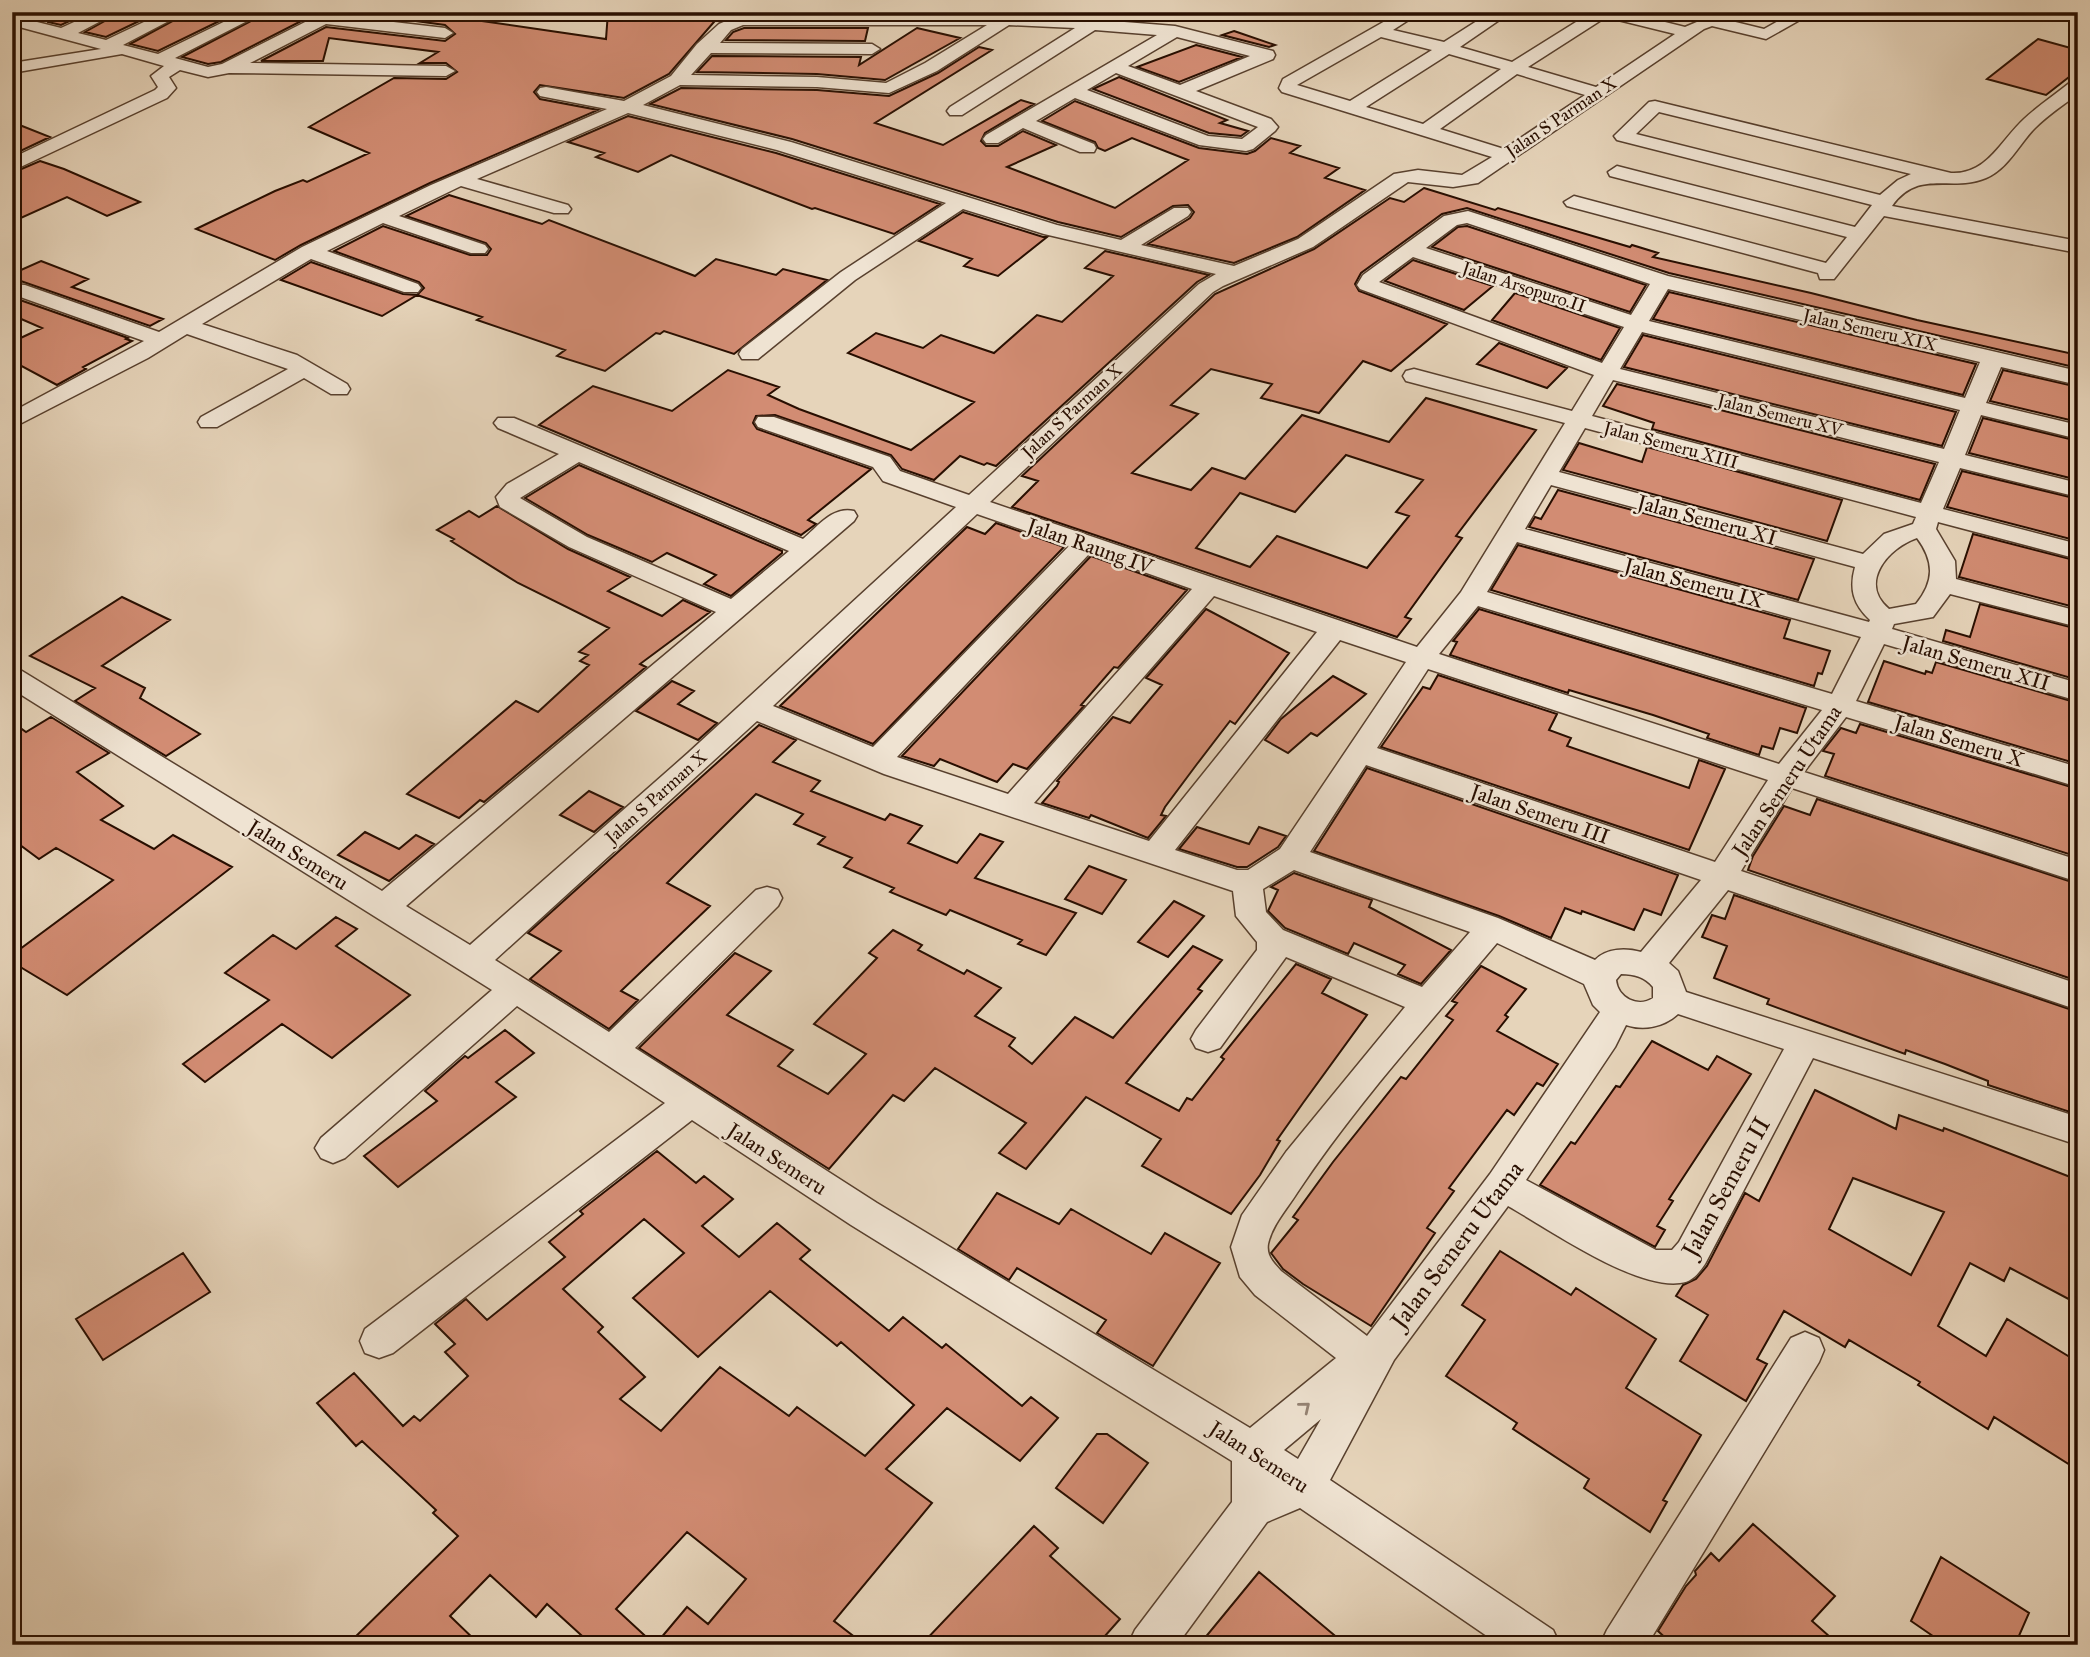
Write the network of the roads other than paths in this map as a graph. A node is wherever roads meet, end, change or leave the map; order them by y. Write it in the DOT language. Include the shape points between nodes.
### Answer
graph roads {
  1 [pos="110,12"];
  2 [pos="178,12"];
  3 [pos="257,12"];
  4 [pos="519,12"];
  5 [pos="540,12"];
  6 [pos="1413,12"];
  7 [pos="1503,12"];
  8 [pos="1604,12"];
  9 [pos="1704,12"];
  10 [pos="1806,12"];
  11 [pos="1629,15"];
  12 [pos="331,16"];
  13 [pos="912,16"];
  14 [pos="1006,20"];
  15 [pos="18,22"];
  16 [pos="1753,23"];
  17 [pos="1092,24"];
  18 [pos="1175,31"];
  19 [pos="1381,32"];
  20 [pos="1685,32"];
  21 [pos="445,33"];
  22 [pos="62,34"];
  23 [pos="116,48"];
  24 [pos="703,48"];
  25 [pos="1447,48"];
  26 [pos="872,49"];
  27 [pos="158,60"];
  28 [pos="1296,61"];
  29 [pos="177,64"];
  30 [pos="1317,66"];
  31 [pos="1116,67"];
  32 [pos="12,68"];
  33 [pos="227,68"];
  34 [pos="1514,68"];
  35 [pos="446,71"];
  36 [pos="677,80"];
  37 [pos="817,82"];
  38 [pos="2078,85"];
  39 [pos="546,92"];
  40 [pos="1076,92"];
  41 [pos="1179,92"];
  42 [pos="1598,93"];
  43 [pos="626,107"];
  44 [pos="1352,108"];
  45 [pos="956,111"];
  46 [pos="1023,122"];
  47 [pos="1425,131"];
  48 [pos="992,139"];
  49 [pos="1657,144"];
  50 [pos="1087,148"];
  51 [pos="1504,155"];
  52 [pos="12,165"];
  53 [pos="1945,177"];
  54 [pos="460,180"];
  55 [pos="1606,180"];
  56 [pos="1457,183"];
  57 [pos="959,202"];
  58 [pos="1574,202"];
  59 [pos="1882,206"];
  60 [pos="561,209"];
  61 [pos="1181,212"];
  62 [pos="1557,215"];
  63 [pos="381,216"];
  64 [pos="1461,217"];
  65 [pos="1859,234"];
  66 [pos="1124,247"];
  67 [pos="2078,247"];
  68 [pos="478,249"];
  69 [pos="1412,250"];
  70 [pos="309,251"];
  71 [pos="1236,273"];
  72 [pos="1662,281"];
  73 [pos="411,288"];
  74 [pos="18,289"];
  75 [pos="1636,324"];
  76 [pos="186,326"];
  77 [pos="161,341"];
  78 [pos="750,354"];
  79 [pos="1993,358"];
  80 [pos="305,368"];
  81 [pos="1607,372"];
  82 [pos="1414,376"];
  83 [pos="2078,378"];
  84 [pos="339,388"];
  85 [pos="1973,406"];
  86 [pos="12,421"];
  87 [pos="1580,421"];
  88 [pos="209,422"];
  89 [pos="766,422"];
  90 [pos="506,423"];
  91 [pos="2078,432"];
  92 [pos="576,454"];
  93 [pos="1952,458"];
  94 [pos="1547,476"];
  95 [pos="2078,491"];
  96 [pos="971,505"];
  97 [pos="845,516"];
  98 [pos="1926,520"];
  99 [pos="1512,533"];
  100 [pos="1086,544"];
  101 [pos="806,549"];
  102 [pos="2078,552"];
  103 [pos="1868,563"];
  104 [pos="1944,584"];
  105 [pos="1209,586"];
  106 [pos="1472,597"];
  107 [pos="734,610"];
  108 [pos="2078,619"];
  109 [pos="1879,626"];
  110 [pos="1334,629"];
  111 [pos="1421,659"];
  112 [pos="12,677"];
  113 [pos="2078,692"];
  114 [pos="1840,706"];
  115 [pos="753,708"];
  116 [pos="1359,752"];
  117 [pos="878,760"];
  118 [pos="1786,775"];
  119 [pos="2078,777"];
  120 [pos="1016,806"];
  121 [pos="1156,853"];
  122 [pos="1290,857"];
  123 [pos="2078,871"];
  124 [pos="1722,876"];
  125 [pos="1248,882"];
  126 [pos="767,898"];
  127 [pos="383,908"];
  128 [pos="1491,929"];
  129 [pos="1274,939"];
  130 [pos="472,962"];
  131 [pos="1647,966"];
  132 [pos="1599,977"];
  133 [pos="515,989"];
  134 [pos="2078,997"];
  135 [pos="1670,999"];
  136 [pos="1428,1003"];
  137 [pos="1618,1009"];
  138 [pos="1208,1039"];
  139 [pos="1804,1043"];
  140 [pos="611,1051"];
  141 [pos="690,1103"];
  142 [pos="2078,1131"];
  143 [pos="333,1148"];
  144 [pos="1503,1185"];
  145 [pos="379,1341"];
  146 [pos="1805,1350"];
  147 [pos="1372,1358"];
  148 [pos="1252,1451"];
  149 [pos="1304,1486"];
  150 [pos="1252,1508"];
  151 [pos="1150,1645"];
  152 [pos="1538,1645"];
  153 [pos="1622,1645"];
  1 -- 22 [label="street"];
  2 -- 23 [label="street"];
  3 -- 27 [label="street"];
  4 -- 5 [label="street"];
  6 -- 19 [label="street"];
  7 -- 25 [label="street"];
  8 -- 11 [label="street"];
  8 -- 34 [label="street"];
  9 -- 16 [label="street"];
  10 -- 16 [label="street" via="1769,33"];
  11 -- 20 [label="street"];
  12 -- 21 [label="street"];
  12 -- 33 [label="street"];
  13 -- 14 [label="street"];
  13 -- 24 [label="street" via="742,20 725,27"];
  13 -- 26 [label="street"];
  14 -- 17 [label="street"];
  14 -- 37 [label="street" via="896,86"];
  15 -- 22 [label="street"];
  16 -- 20 [label="street, Jalan S Parman X" via="1711,21"];
  17 -- 18 [label="street"];
  17 -- 45 [label="street"];
  18 -- 31 [label="street"];
  18 -- 41 [label="street" via="1267,55"];
  19 -- 25 [label="street"];
  19 -- 30 [label="street"];
  20 -- 42 [label="street, Jalan S Parman X"];
  22 -- 23 [label="street"];
  23 -- 27 [label="street"];
  23 -- 32 [label="street"];
  24 -- 26 [label="street"];
  24 -- 36 [label="street"];
  25 -- 34 [label="street"];
  25 -- 44 [label="street"];
  26 -- 37 [label="street"];
  27 -- 29 [label="street"];
  28 -- 30 [label="street"];
  29 -- 33 [label="street" via="208,72"];
  29 -- 52 [label="street" via="160,76 167,89 161,93"];
  30 -- 44 [label="street" via="1288,88"];
  31 -- 40 [label="street"];
  31 -- 41 [label="street"];
  33 -- 35 [label="street"];
  34 -- 42 [label="street"];
  34 -- 47 [label="street"];
  36 -- 37 [label="street"];
  36 -- 43 [label="street"];
  38 -- 53 [label="street" via="2024,128 1986,171 1972,177"];
  39 -- 43 [label="street"];
  40 -- 41 [label="street" via="1215,144 1246,145 1269,127"];
  40 -- 46 [label="street"];
  42 -- 51 [label="street, Jalan S Parman X"];
  43 -- 54 [label="street"];
  43 -- 57 [label="street" via="784,146"];
  44 -- 47 [label="street"];
  46 -- 48 [label="street"];
  46 -- 50 [label="street"];
  47 -- 51 [label="street"];
  49 -- 53 [label="street" via="1623,136 1655,106"];
  49 -- 55 [label="street"];
  49 -- 59 [label="street"];
  51 -- 56 [label="street, Jalan S Parman X" via="1471,179"];
  53 -- 59 [label="street" via="1910,178"];
  54 -- 60 [label="street"];
  54 -- 63 [label="street"];
  55 -- 58 [label="street"];
  55 -- 65 [label="street"];
  56 -- 64 [label="street" via="1463,190 1452,210"];
  56 -- 71 [label="street, Jalan S Parman X" via="1413,175 1401,178 1329,229 1289,252"];
  57 -- 66 [label="street"];
  57 -- 78 [label="street" via="848,276"];
  58 -- 62 [label="street"];
  58 -- 65 [label="street" via="1829,273"];
  59 -- 65 [label="street"];
  59 -- 67 [label="street"];
  61 -- 66 [label="street"];
  63 -- 68 [label="street"];
  63 -- 70 [label="street"];
  64 -- 69 [label="street" via="1451,219"];
  64 -- 72 [label="street, Jalan Semeru XIX"];
  66 -- 71 [label="street"];
  69 -- 75 [label="street, Jalan Arsopuro.II"];
  69 -- 81 [label="street, Jalan Semeru XV" via="1370,279 1368,286"];
  70 -- 73 [label="street"];
  70 -- 76 [label="street"];
  71 -- 96 [label="street, Jalan S Parman X" via="1220,279 1188,304"];
  72 -- 75 [label="street"];
  72 -- 79 [label="street, Jalan Semeru XIX"];
  74 -- 77 [label="street"];
  75 -- 81 [label="street"];
  75 -- 85 [label="street, Jalan Arsopuro.II"];
  76 -- 77 [label="street"];
  76 -- 80 [label="street"];
  77 -- 86 [label="street"];
  79 -- 83 [label="street, Jalan Semeru XIX"];
  79 -- 85 [label="street"];
  80 -- 84 [label="street"];
  80 -- 88 [label="street"];
  81 -- 87 [label="street"];
  81 -- 93 [label="street, Jalan Semeru XV"];
  82 -- 87 [label="street, Jalan Semeru XIII"];
  85 -- 91 [label="street, Jalan Arsopuro.II"];
  85 -- 93 [label="street"];
  87 -- 94 [label="street"];
  87 -- 98 [label="street, Jalan Semeru XIII"];
  89 -- 96 [label="street, Jalan Raung IV" via="882,462 891,476"];
  90 -- 92 [label="street"];
  92 -- 101 [label="street"];
  92 -- 107 [label="street" via="516,489 508,496 509,502 578,542"];
  93 -- 95 [label="street, Jalan Semeru XV"];
  93 -- 98 [label="street"];
  94 -- 99 [label="street"];
  94 -- 103 [label="street, Jalan Semeru XI"];
  96 -- 100 [label="street, Jalan Raung IV"];
  96 -- 115 [label="street, Jalan S Parman X"];
  97 -- 101 [label="street"];
  98 -- 102 [label="street, Jalan Semeru XIII"];
  98 -- 103 [label="street" via="1885,543"];
  98 -- 104 [label="street" via="1944,562"];
  99 -- 106 [label="street"];
  99 -- 109 [label="street, Jalan Semeru IX"];
  100 -- 105 [label="street, Jalan Raung IV"];
  100 -- 117 [label="street"];
  101 -- 107 [label="street"];
  103 -- 109 [label="street" via="1864,597"];
  104 -- 108 [label="street"];
  104 -- 109 [label="street" via="1924,611"];
  105 -- 110 [label="street, Jalan Raung IV"];
  105 -- 120 [label="street"];
  106 -- 111 [label="street"];
  106 -- 114 [label="street, Jalan Semeru X"];
  107 -- 127 [label="street"];
  109 -- 113 [label="street, Jalan Semeru XII"];
  109 -- 114 [label="street, Jalan Semeru Utama"];
  110 -- 111 [label="street, Jalan Raung IV"];
  110 -- 121 [label="street"];
  111 -- 116 [label="street"];
  111 -- 118 [label="street, Jalan Raung IV"];
  112 -- 127 [label="street, Jalan Semeru"];
  114 -- 118 [label="street, Jalan Semeru Utama"];
  114 -- 119 [label="street, Jalan Semeru X"];
  115 -- 117 [label="street"];
  115 -- 130 [label="street, Jalan S Parman X"];
  116 -- 122 [label="street"];
  116 -- 124 [label="street, Jalan Semeru III"];
  117 -- 120 [label="street"];
  118 -- 123 [label="street, Jalan Raung IV"];
  118 -- 124 [label="street, Jalan Semeru Utama"];
  120 -- 121 [label="street"];
  121 -- 125 [label="street"];
  122 -- 125 [label="street"];
  122 -- 128 [label="street"];
  124 -- 131 [label="street, Jalan Semeru Utama"];
  124 -- 134 [label="street, Jalan Semeru III"];
  125 -- 129 [label="street" via="1252,916"];
  126 -- 140 [label="street"];
  127 -- 130 [label="street, Jalan Semeru"];
  128 -- 132 [label="street"];
  128 -- 136 [label="street"];
  129 -- 136 [label="street"];
  129 -- 138 [label="street" via="1272,953"];
  130 -- 133 [label="street, Jalan Semeru"];
  131 -- 132 [label="street" via="1623,961 1611,964"];
  131 -- 135 [label="street" via="1666,981"];
  132 -- 137 [label="street" via="1600,991"];
  133 -- 140 [label="street, Jalan Semeru"];
  133 -- 143 [label="street"];
  135 -- 137 [label="street" via="1664,1009 1651,1015"];
  135 -- 139 [label="street"];
  136 -- 147 [label="street" via="1298,1162 1255,1226 1249,1247 1253,1265 1268,1283"];
  137 -- 144 [label="street, Jalan Semeru Utama"];
  139 -- 142 [label="street"];
  139 -- 144 [label="street, Jalan Semeru II" via="1681,1267 1656,1266 1633,1258"];
  140 -- 141 [label="street, Jalan Semeru"];
  141 -- 145 [label="street"];
  141 -- 148 [label="street, Jalan Semeru"];
  144 -- 147 [label="street, Jalan Semeru Utama"];
  146 -- 153 [label="street"];
  148 -- 147 [label="street, one-way"];
  147 -- 149 [label="street, Jalan Semeru Utama"];
  148 -- 149 [label="street, Jalan Semeru"];
  148 -- 150 [label="street"];
  149 -- 150 [label="street"];
  149 -- 152 [label="street, Jalan Semeru"];
  150 -- 151 [label="street"];
}
